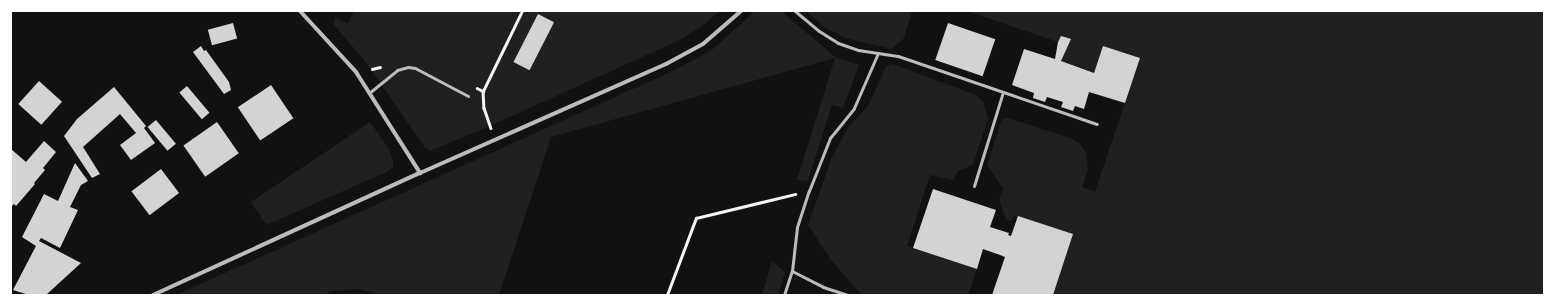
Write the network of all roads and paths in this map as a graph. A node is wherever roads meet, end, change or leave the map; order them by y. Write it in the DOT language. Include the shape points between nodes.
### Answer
graph roads {
  1 [pos="300,11"];
  2 [pos="522,11"];
  3 [pos="741,11"];
  4 [pos="795,11"];
  5 [pos="878,53"];
  6 [pos="483,91"];
  7 [pos="1003,92"];
  8 [pos="369,93"];
  9 [pos="468,96"];
  10 [pos="1097,124"];
  11 [pos="420,173"];
  12 [pos="974,186"];
  13 [pos="810,191"];
  14 [pos="792,271"];
  15 [pos="153,295"];
  16 [pos="667,295"];
  17 [pos="784,295"];
  18 [pos="848,295"];
  1 -- 8 [label="street" via="356,72"];
  2 -- 6 [label="path"];
  3 -- 11 [label="street" via="703,44 678,59"];
  4 -- 5 [label="lane" via="838,43"];
  5 -- 7 [label="lane" via="898,56"];
  5 -- 13 [label="lane" via="854,108 830,138"];
  7 -- 10 [label="lane"];
  7 -- 12 [label="lane"];
  8 -- 9 [label="lane" via="397,70 408,67"];
  8 -- 11 [label="street"];
  11 -- 15 [label="street"];
  13 -- 14 [label="lane" via="797,227"];
  13 -- 16 [label="path" via="696,218"];
  14 -- 17 [label="lane"];
  14 -- 18 [label="lane"];
}
